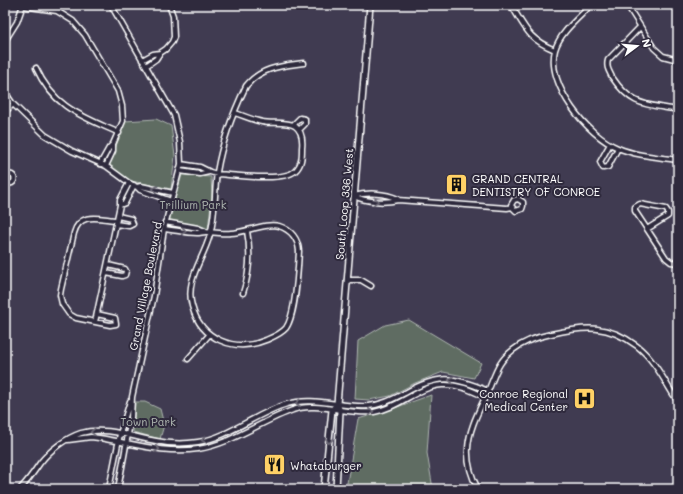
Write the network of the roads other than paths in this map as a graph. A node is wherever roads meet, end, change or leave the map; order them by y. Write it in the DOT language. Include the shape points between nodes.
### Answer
graph roads {
  1 [pos="23,5"];
  2 [pos="60,5"];
  3 [pos="111,5"];
  4 [pos="169,5"];
  5 [pos="370,5"];
  6 [pos="511,5"];
  7 [pos="591,5"];
  8 [pos="627,5"];
  9 [pos="58,11"];
  10 [pos="640,27"];
  11 [pos="5,41"];
  12 [pos="555,50"];
  13 [pos="160,53"];
  14 [pos="142,60"];
  15 [pos="678,60"];
  16 [pos="304,63"];
  17 [pos="146,66"];
  18 [pos="36,68"];
  19 [pos="5,92"];
  20 [pos="9,99"];
  21 [pos="5,103"];
  22 [pos="13,104"];
  23 [pos="678,110"];
  24 [pos="5,112"];
  25 [pos="236,113"];
  26 [pos="293,125"];
  27 [pos="299,130"];
  28 [pos="119,133"];
  29 [pos="113,144"];
  30 [pos="610,144"];
  31 [pos="618,148"];
  32 [pos="678,160"];
  33 [pos="100,164"];
  34 [pos="181,164"];
  35 [pos="106,166"];
  36 [pos="180,172"];
  37 [pos="210,172"];
  38 [pos="217,174"];
  39 [pos="128,183"];
  40 [pos="136,186"];
  41 [pos="173,194"];
  42 [pos="354,196"];
  43 [pos="171,201"];
  44 [pos="120,205"];
  45 [pos="512,207"];
  46 [pos="117,220"];
  47 [pos="165,222"];
  48 [pos="164,229"];
  49 [pos="647,229"];
  50 [pos="247,230"];
  51 [pos="205,232"];
  52 [pos="210,232"];
  53 [pos="678,263"];
  54 [pos="108,264"];
  55 [pos="106,273"];
  56 [pos="347,280"];
  57 [pos="371,286"];
  58 [pos="243,293"];
  59 [pos="97,314"];
  60 [pos="95,322"];
  61 [pos="209,335"];
  62 [pos="188,359"];
  63 [pos="488,391"];
  64 [pos="486,396"];
  65 [pos="132,397"];
  66 [pos="391,400"];
  67 [pos="678,402"];
  68 [pos="337,404"];
  69 [pos="393,406"];
  70 [pos="332,410"];
  71 [pos="340,411"];
  72 [pos="120,434"];
  73 [pos="128,435"];
  74 [pos="68,440"];
  75 [pos="118,442"];
  76 [pos="126,444"];
  77 [pos="20,489"];
  78 [pos="109,489"];
  79 [pos="118,489"];
  80 [pos="324,489"];
  81 [pos="336,489"];
  82 [pos="478,489"];
  1 -- 9 [label="street"];
  1 -- 11 [label="street" via="17,22"];
  2 -- 9 [label="street"];
  3 -- 14 [label="street, Grand Village Boulevard"];
  4 -- 13 [label="street" via="173,16 174,37"];
  5 -- 42 [label="main road, South Loop 336 West"];
  6 -- 12 [label="street" via="530,36"];
  7 -- 12 [label="street" via="564,34"];
  8 -- 10 [label="street"];
  9 -- 28 [label="street" via="79,27 118,91 123,114"];
  10 -- 15 [label="street" via="658,53"];
  10 -- 23 [label="street" via="608,60 609,71 619,88 635,101"];
  12 -- 30 [label="street" via="554,67 561,90 589,128"];
  13 -- 14 [label="street"];
  13 -- 17 [label="street" via="156,60"];
  14 -- 17 [label="street, Grand Village Boulevard"];
  16 -- 25 [label="street" via="271,68 258,74 246,86"];
  17 -- 34 [label="street, Grand Village Boulevard" via="174,115 180,142"];
  18 -- 28 [label="street" via="46,87 65,106"];
  19 -- 20 [label="street"];
  20 -- 21 [label="street"];
  20 -- 22 [label="street"];
  22 -- 24 [label="street"];
  22 -- 33 [label="street" via="55,142"];
  25 -- 26 [label="street" via="263,122"];
  25 -- 38 [label="street" via="221,151"];
  26 -- 27 [label="street"];
  26 -- 27 [label="street" via="300,118 305,119 305,124"];
  27 -- 38 [label="street" via="302,138 301,162 290,174 265,177"];
  28 -- 29 [label="street"];
  29 -- 33 [label="street"];
  29 -- 35 [label="street" via="113,151"];
  30 -- 31 [label="street"];
  30 -- 31 [label="street" via="600,162 603,168 608,166"];
  31 -- 32 [label="street" via="636,154"];
  33 -- 35 [label="street"];
  34 -- 36 [label="street, Grand Village Boulevard"];
  34 -- 37 [label="street" via="200,167"];
  35 -- 39 [label="street"];
  36 -- 37 [label="street"];
  36 -- 41 [label="street, Grand Village Boulevard"];
  37 -- 38 [label="street"];
  38 -- 52 [label="street"];
  39 -- 40 [label="street"];
  39 -- 44 [label="street"];
  41 -- 40 [label="street, one-way"];
  40 -- 43 [label="street" via="140,190"];
  40 -- 44 [label="street" via="125,203"];
  41 -- 43 [label="street, Grand Village Boulevard"];
  42 -- 45 [label="street" via="361,200"];
  42 -- 56 [label="main road, South Loop 336 West"];
  43 -- 47 [label="street, Grand Village Boulevard"];
  44 -- 46 [label="street"];
  46 -- 54 [label="street"];
  46 -- 60 [label="street" via="87,218 77,225 61,289 60,299 66,312 76,318"];
  47 -- 48 [label="street, Grand Village Boulevard"];
  47 -- 51 [label="street" via="198,228"];
  48 -- 51 [label="street, one-way"];
  48 -- 65 [label="street, Grand Village Boulevard" via="154,296"];
  49 -- 49 [label="street" via="635,211 637,205 667,210 666,217"];
  49 -- 53 [label="street" via="666,258"];
  50 -- 52 [label="street" via="233,233"];
  50 -- 58 [label="street" via="250,257"];
  50 -- 61 [label="street" via="275,225 288,230 296,238 298,259 292,317 282,332 258,344 235,346"];
  51 -- 52 [label="street"];
  52 -- 61 [label="street" via="192,279 190,294 194,313"];
  54 -- 55 [label="street"];
  54 -- 55 [label="street" via="125,268 126,273 122,276"];
  55 -- 59 [label="street"];
  56 -- 57 [label="street" via="361,280"];
  56 -- 68 [label="main road, South Loop 336 West"];
  59 -- 60 [label="street"];
  59 -- 60 [label="street" via="115,318 117,322 110,326"];
  61 -- 62 [label="street"];
  63 -- 64 [label="street"];
  63 -- 66 [label="street, one-way" via="462,381 441,379 423,384"];
  63 -- 67 [label="street" via="501,363 520,345 566,330 596,328 622,336 638,347"];
  64 -- 69 [label="street" via="461,387 441,386 422,390"];
  64 -- 82 [label="street" via="472,426 468,448 470,468"];
  65 -- 72 [label="street, Grand Village Boulevard"];
  65 -- 73 [label="street, Grand Village Boulevard"];
  66 -- 68 [label="street" via="368,406"];
  66 -- 69 [label="street"];
  68 -- 70 [label="main road"];
  68 -- 71 [label="main road, South Loop 336 West"];
  68 -- 73 [label="street, one-way" via="288,404 259,415 224,434 196,442 162,442"];
  71 -- 69 [label="street, one-way" via="372,412"];
  70 -- 71 [label="street"];
  76 -- 70 [label="street, one-way" via="165,451 197,450 231,440 294,409"];
  70 -- 80 [label="main road, one-way"];
  71 -- 81 [label="main road, South Loop 336 West"];
  72 -- 73 [label="street"];
  72 -- 74 [label="street, one-way" via="91,431"];
  72 -- 75 [label="street, Grand Village Boulevard"];
  73 -- 76 [label="street, Grand Village Boulevard"];
  74 -- 75 [label="street" via="91,438"];
  74 -- 77 [label="street" via="46,456"];
  75 -- 76 [label="street"];
  75 -- 78 [label="street, Grand Village Boulevard"];
  76 -- 79 [label="street, Grand Village Boulevard"];
}
